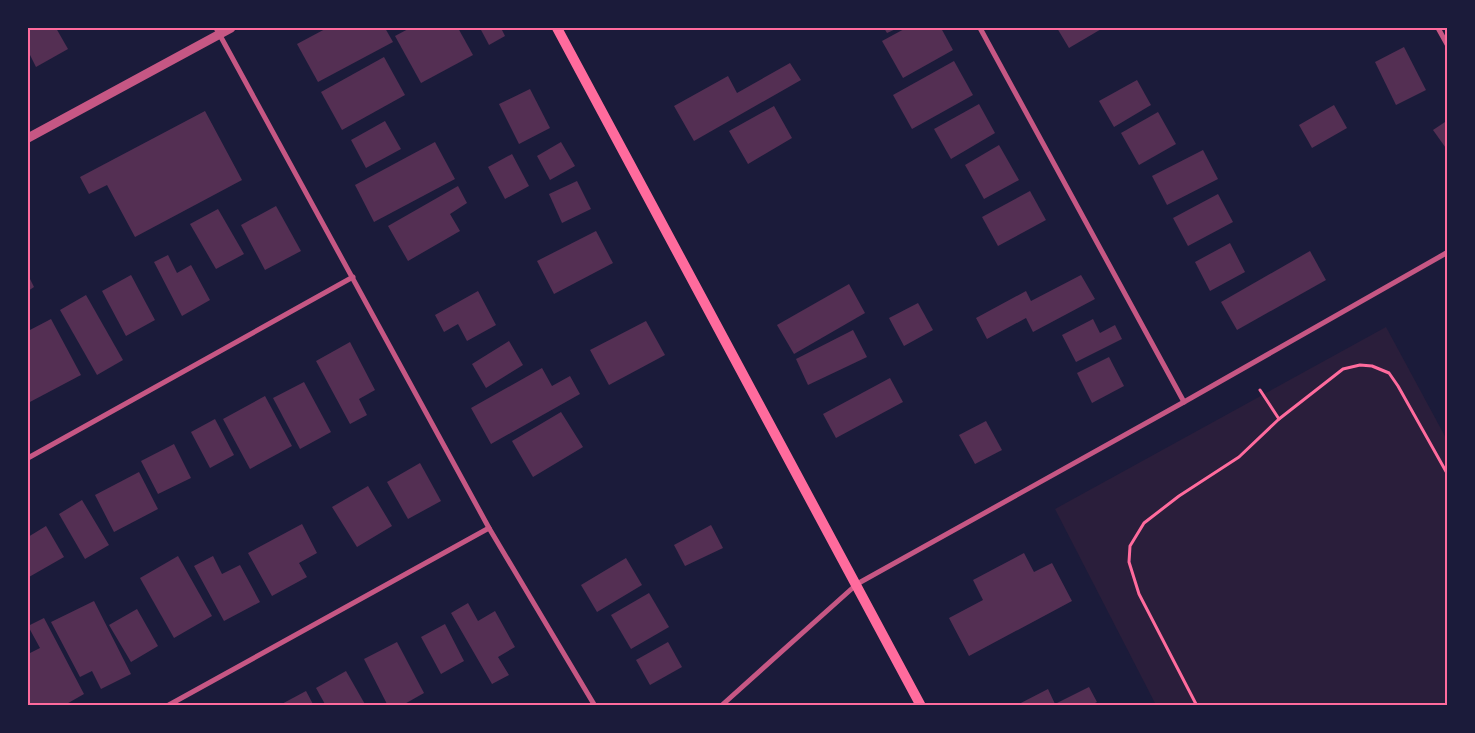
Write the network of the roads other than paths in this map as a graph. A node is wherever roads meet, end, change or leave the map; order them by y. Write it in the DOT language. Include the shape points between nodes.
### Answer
graph roads {
  1 [pos="231,28"];
  2 [pos="556,28"];
  3 [pos="980,28"];
  4 [pos="1438,28"];
  5 [pos="218,31"];
  6 [pos="1448,46"];
  7 [pos="28,138"];
  8 [pos="1448,252"];
  9 [pos="353,277"];
  10 [pos="1184,402"];
  11 [pos="28,458"];
  12 [pos="489,528"];
  13 [pos="857,584"];
  14 [pos="167,706"];
  15 [pos="595,706"];
  16 [pos="720,706"];
  17 [pos="921,706"];
  1 -- 5 [label="street"];
  2 -- 13 [label="main road"];
  3 -- 10 [label="street"];
  4 -- 6 [label="street"];
  5 -- 7 [label="street"];
  5 -- 9 [label="street"];
  8 -- 10 [label="street"];
  9 -- 11 [label="street"];
  9 -- 12 [label="street"];
  10 -- 13 [label="street"];
  12 -- 14 [label="street"];
  12 -- 15 [label="street"];
  13 -- 16 [label="street"];
  13 -- 17 [label="main road"];
}
